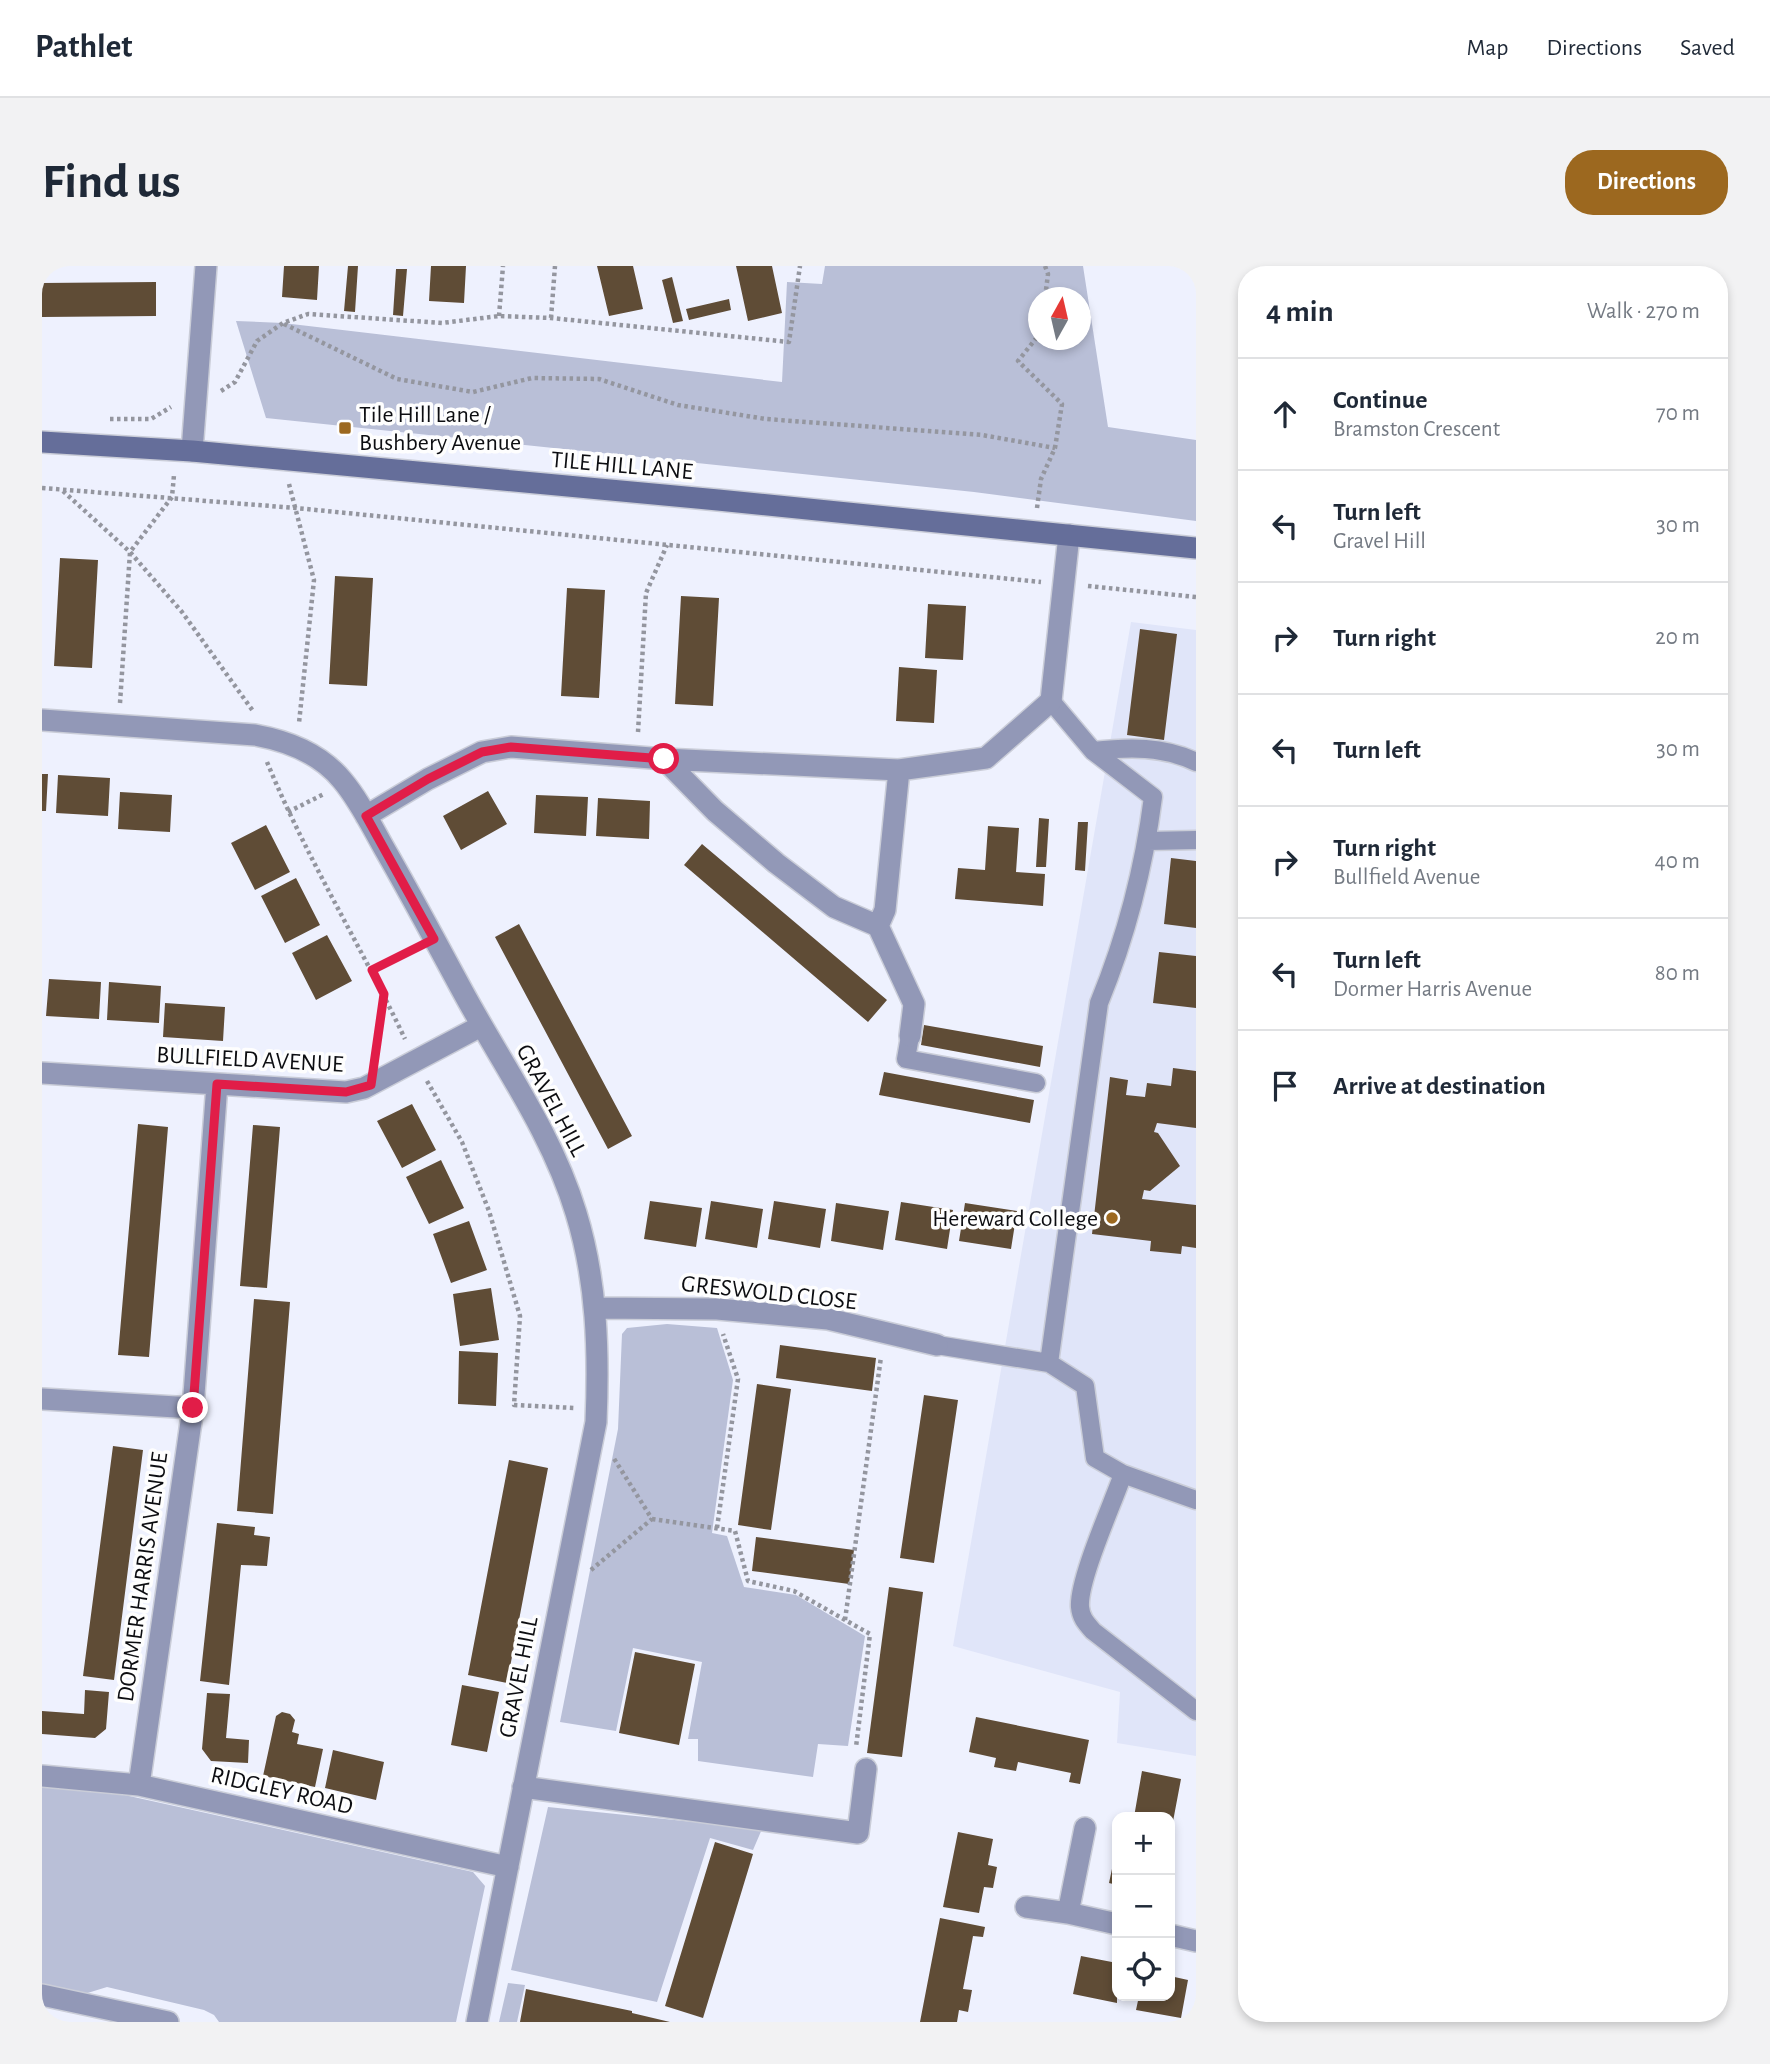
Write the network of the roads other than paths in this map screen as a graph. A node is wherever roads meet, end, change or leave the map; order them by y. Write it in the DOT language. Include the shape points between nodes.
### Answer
graph roads {
  1 [pos="206,266"];
  2 [pos="42,442"];
  3 [pos="192,451"];
  4 [pos="1069,535"];
  5 [pos="1196,548"];
  6 [pos="1051,701"];
  7 [pos="42,720"];
  8 [pos="1093,751"];
  9 [pos="664,759"];
  10 [pos="1196,762"];
  11 [pos="899,770"];
  12 [pos="366,816"];
  13 [pos="1196,840"];
  14 [pos="1148,841"];
  15 [pos="878,926"];
  16 [pos="481,1026"];
  17 [pos="910,1036"];
  18 [pos="42,1073"];
  19 [pos="1035,1083"];
  20 [pos="217,1084"];
  21 [pos="595,1308"];
  22 [pos="937,1345"];
  23 [pos="1049,1363"];
  24 [pos="42,1399"];
  25 [pos="193,1408"];
  26 [pos="1123,1474"];
  27 [pos="1196,1500"];
  28 [pos="1196,1711"];
  29 [pos="866,1769"];
  30 [pos="42,1776"];
  31 [pos="139,1785"];
  32 [pos="523,1787"];
  33 [pos="1085,1828"];
  34 [pos="508,1867"];
  35 [pos="1026,1908"];
  36 [pos="1068,1913"];
  37 [pos="1112,1923"];
  38 [pos="1175,1936"];
  39 [pos="1196,1941"];
  40 [pos="42,1995"];
  41 [pos="168,2022"];
  42 [pos="477,2022"];
  1 -- 3 [label="street"];
  2 -- 3 [label="main road, TILE HILL LANE"];
  3 -- 4 [label="main road, TILE HILL LANE"];
  4 -- 5 [label="main road, TILE HILL LANE"];
  4 -- 6 [label="street"];
  6 -- 8 [label="lane"];
  6 -- 11 [label="street" via="986,758"];
  7 -- 12 [label="street, GRAVEL HILL" via="255,735 297,745 345,784"];
  8 -- 10 [label="lane" via="1149,748"];
  8 -- 14 [label="lane" via="1153,797"];
  9 -- 11 [label="street"];
  9 -- 12 [label="street" via="511,747 482,752"];
  9 -- 15 [label="street" via="776,863 834,906"];
  11 -- 15 [label="street" via="885,910"];
  12 -- 16 [label="street, GRAVEL HILL"];
  13 -- 14 [label="lane"];
  14 -- 23 [label="lane" via="1119,955 1100,1003"];
  15 -- 17 [label="street" via="914,1004"];
  16 -- 20 [label="street, BULLFIELD AVENUE" via="371,1085 346,1092"];
  16 -- 21 [label="street, GRAVEL HILL" via="548,1141 564,1178 586,1254"];
  17 -- 19 [label="lane" via="906,1059"];
  18 -- 20 [label="street, BULLFIELD AVENUE"];
  20 -- 25 [label="street, DORMER HARRIS AVENUE"];
  21 -- 22 [label="street, GRESWOLD CLOSE" via="717,1309 828,1319"];
  21 -- 32 [label="street, GRAVEL HILL" via="598,1368 591,1449"];
  22 -- 23 [label="lane"];
  23 -- 26 [label="lane" via="1086,1386 1095,1458"];
  24 -- 25 [label="street"];
  25 -- 31 [label="street, DORMER HARRIS AVENUE"];
  26 -- 27 [label="lane"];
  26 -- 28 [label="lane" via="1084,1582 1083,1619"];
  29 -- 32 [label="street" via="858,1833"];
  30 -- 31 [label="street, RIDGLEY ROAD"];
  31 -- 34 [label="street, RIDGLEY ROAD"];
  32 -- 34 [label="street, GRAVEL HILL"];
  33 -- 36 [label="street"];
  34 -- 42 [label="street, GRAVEL HILL"];
  35 -- 36 [label="street"];
  36 -- 37 [label="street"];
  38 -- 39 [label="street"];
  40 -- 41 [label="street"];
}
